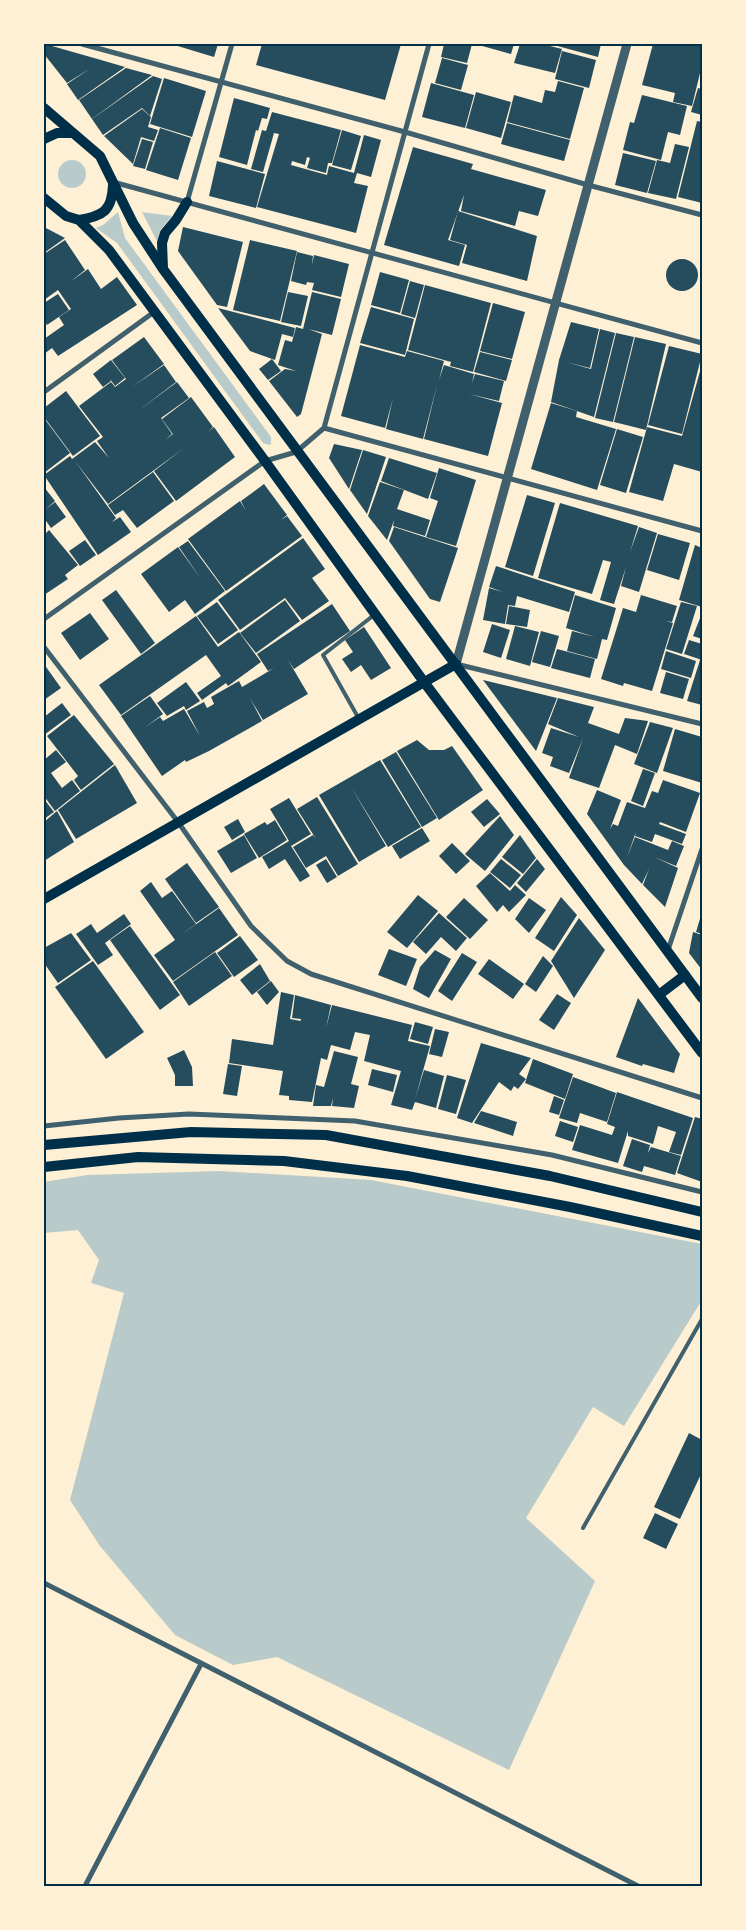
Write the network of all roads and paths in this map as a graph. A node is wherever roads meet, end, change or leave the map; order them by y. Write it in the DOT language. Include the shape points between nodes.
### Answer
graph roads {
  1 [pos="82,44"];
  2 [pos="232,44"];
  3 [pos="429,44"];
  4 [pos="627,44"];
  5 [pos="221,82"];
  6 [pos="44,108"];
  7 [pos="405,132"];
  8 [pos="71,133"];
  9 [pos="44,139"];
  10 [pos="113,182"];
  11 [pos="588,185"];
  12 [pos="44,198"];
  13 [pos="187,202"];
  14 [pos="702,215"];
  15 [pos="79,220"];
  16 [pos="372,252"];
  17 [pos="163,269"];
  18 [pos="556,303"];
  19 [pos="154,312"];
  20 [pos="702,343"];
  21 [pos="44,392"];
  22 [pos="324,428"];
  23 [pos="296,452"];
  24 [pos="265,461"];
  25 [pos="507,478"];
  26 [pos="702,531"];
  27 [pos="374,615"];
  28 [pos="44,619"];
  29 [pos="44,647"];
  30 [pos="456,664"];
  31 [pos="424,682"];
  32 [pos="359,719"];
  33 [pos="702,724"];
  34 [pos="178,822"];
  35 [pos="702,849"];
  36 [pos="44,899"];
  37 [pos="668,950"];
  38 [pos="685,975"];
  39 [pos="660,994"];
  40 [pos="702,998"];
  41 [pos="702,1053"];
  42 [pos="702,1098"];
  43 [pos="44,1126"];
  44 [pos="44,1145"];
  45 [pos="44,1167"];
  46 [pos="702,1192"];
  47 [pos="702,1212"];
  48 [pos="702,1236"];
  49 [pos="702,1319"];
  50 [pos="583,1528"];
  51 [pos="44,1584"];
  52 [pos="202,1664"];
  53 [pos="85,1886"];
  54 [pos="638,1886"];
  1 -- 5 [label="street"];
  2 -- 5 [label="street"];
  3 -- 7 [label="street"];
  4 -- 11 [label="street"];
  5 -- 7 [label="street"];
  5 -- 13 [label="street"];
  6 -- 8 [label="main road"];
  7 -- 11 [label="street"];
  7 -- 16 [label="street"];
  8 -- 9 [label="main road" via="57,133"];
  8 -- 10 [label="main road" via="79,136 100,156"];
  10 -- 13 [label="street"];
  10 -- 15 [label="main road" via="108,209 96,217"];
  10 -- 17 [label="main road" via="133,223"];
  11 -- 14 [label="street"];
  11 -- 18 [label="street"];
  12 -- 15 [label="main road" via="66,216"];
  13 -- 16 [label="street"];
  13 -- 17 [label="main road" via="165,234"];
  15 -- 19 [label="main road" via="109,250"];
  16 -- 18 [label="street"];
  16 -- 22 [label="street"];
  17 -- 23 [label="main road"];
  18 -- 20 [label="street"];
  18 -- 25 [label="street"];
  19 -- 21 [label="street"];
  19 -- 24 [label="main road"];
  22 -- 23 [label="street"];
  22 -- 25 [label="street"];
  23 -- 24 [label="street"];
  23 -- 30 [label="main road"];
  24 -- 27 [label="main road"];
  24 -- 28 [label="street"];
  25 -- 26 [label="street"];
  25 -- 30 [label="street"];
  27 -- 31 [label="main road"];
  27 -- 32 [label="lane" via="323,655"];
  29 -- 34 [label="street"];
  30 -- 31 [label="main road"];
  30 -- 33 [label="street"];
  30 -- 37 [label="main road"];
  31 -- 32 [label="main road"];
  31 -- 39 [label="main road"];
  32 -- 34 [label="main road"];
  34 -- 36 [label="main road"];
  34 -- 42 [label="street" via="251,926 287,961 311,974"];
  35 -- 37 [label="street"];
  37 -- 38 [label="main road"];
  38 -- 39 [label="main road"];
  38 -- 40 [label="main road"];
  39 -- 41 [label="main road"];
  43 -- 46 [label="street" via="188,1114 355,1121 552,1155"];
  44 -- 47 [label="main road" via="191,1132 326,1135 550,1176"];
  45 -- 48 [label="main road" via="138,1157 284,1161 407,1176"];
  49 -- 50 [label="lane"];
  51 -- 52 [label="street"];
  52 -- 53 [label="street"];
  52 -- 54 [label="street"];
}
